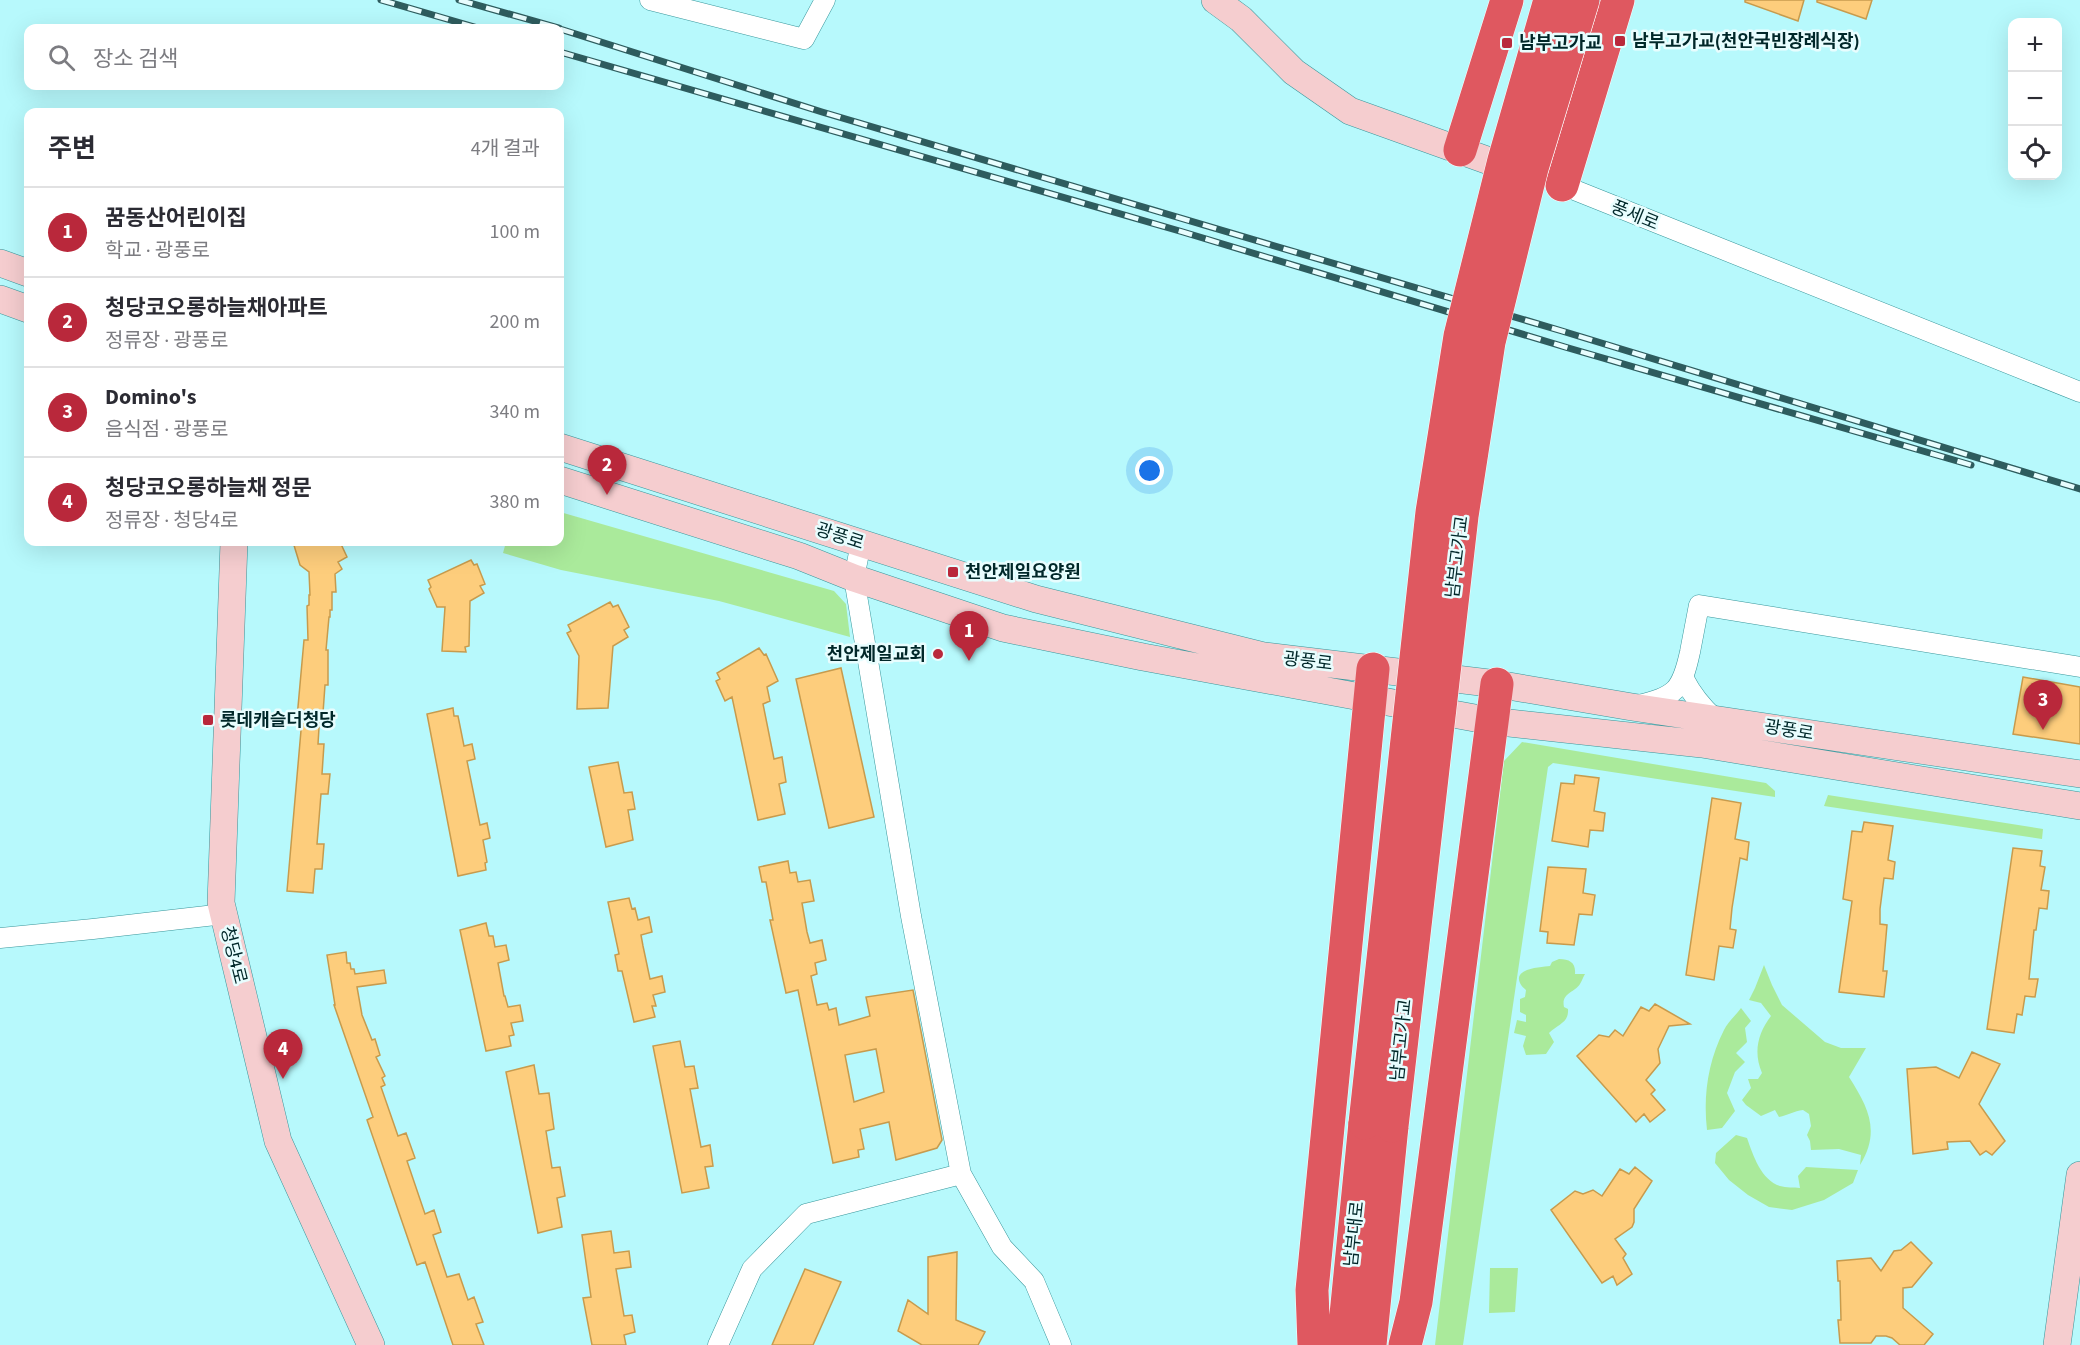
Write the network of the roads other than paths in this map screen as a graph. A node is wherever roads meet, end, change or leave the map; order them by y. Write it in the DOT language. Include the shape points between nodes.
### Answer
graph roads {
  1 [pos="650,0"];
  2 [pos="825,0"];
  3 [pos="1215,0"];
  4 [pos="1506,0"];
  5 [pos="1550,0"];
  6 [pos="1583,0"];
  7 [pos="1618,0"];
  8 [pos="1460,150"];
  9 [pos="1562,185"];
  10 [pos="0,263"];
  11 [pos="24,272"];
  12 [pos="0,299"];
  13 [pos="24,308"];
  14 [pos="2080,392"];
  15 [pos="564,448"];
  16 [pos="564,481"];
  17 [pos="861,543"];
  18 [pos="234,546"];
  19 [pos="854,578"];
  20 [pos="2080,668"];
  21 [pos="1684,679"];
  22 [pos="1372,684"];
  23 [pos="1497,684"];
  24 [pos="1632,707"];
  25 [pos="1715,719"];
  26 [pos="1491,721"];
  27 [pos="2080,774"];
  28 [pos="2080,806"];
  29 [pos="224,914"];
  30 [pos="0,938"];
  31 [pos="1378,1125"];
  32 [pos="961,1174"];
  33 [pos="2080,1175"];
  34 [pos="371,1345"];
  35 [pos="718,1345"];
  36 [pos="1061,1345"];
  37 [pos="1314,1345"];
  38 [pos="1343,1345"];
  39 [pos="1370,1345"];
  40 [pos="1405,1345"];
  41 [pos="2057,1345"];
  1 -- 2 [label="street" via="804,39"];
  3 -- 8 [label="street, 풍세로" via="1241,19 1294,72 1350,111"];
  4 -- 8 [label="highway"];
  5 -- 31 [label="highway, 남부고가교, bridge" via="1504,160 1460,336 1432,512"];
  6 -- 31 [label="highway, 남부고가교, bridge" via="1532,168 1489,342"];
  7 -- 9 [label="highway"];
  8 -- 9 [label="street, 풍세로"];
  9 -- 14 [label="street, 풍세로"];
  10 -- 11 [label="street"];
  12 -- 13 [label="street"];
  15 -- 17 [label="street, 광풍로"];
  16 -- 19 [label="street, 광풍로" via="799,556"];
  17 -- 19 [label="street"];
  17 -- 22 [label="street, 광풍로" via="1036,598"];
  18 -- 29 [label="street, 청당4로" via="221,903"];
  19 -- 22 [label="street, 광풍로" via="1003,628 1143,657"];
  19 -- 32 [label="street" via="911,916"];
  20 -- 21 [label="street" via="1699,605"];
  21 -- 24 [label="street" via="1663,699"];
  21 -- 25 [label="street" via="1700,705"];
  22 -- 23 [label="street, 광풍로"];
  22 -- 26 [label="street, 광풍로"];
  22 -- 37 [label="highway" via="1312,1290"];
  23 -- 24 [label="street, 광풍로"];
  23 -- 26 [label="highway"];
  24 -- 25 [label="street, 광풍로"];
  25 -- 27 [label="street, 광풍로"];
  26 -- 28 [label="street, 광풍로" via="1702,744"];
  26 -- 40 [label="highway" via="1416,1302"];
  29 -- 30 [label="street"];
  29 -- 34 [label="street, 청당4로" via="278,1141"];
  31 -- 38 [label="highway, 남부대로"];
  31 -- 39 [label="highway, 남부대로"];
  32 -- 35 [label="street" via="806,1214 752,1269"];
  32 -- 36 [label="street" via="1002,1247 1034,1281"];
  33 -- 41 [label="street"];
}
